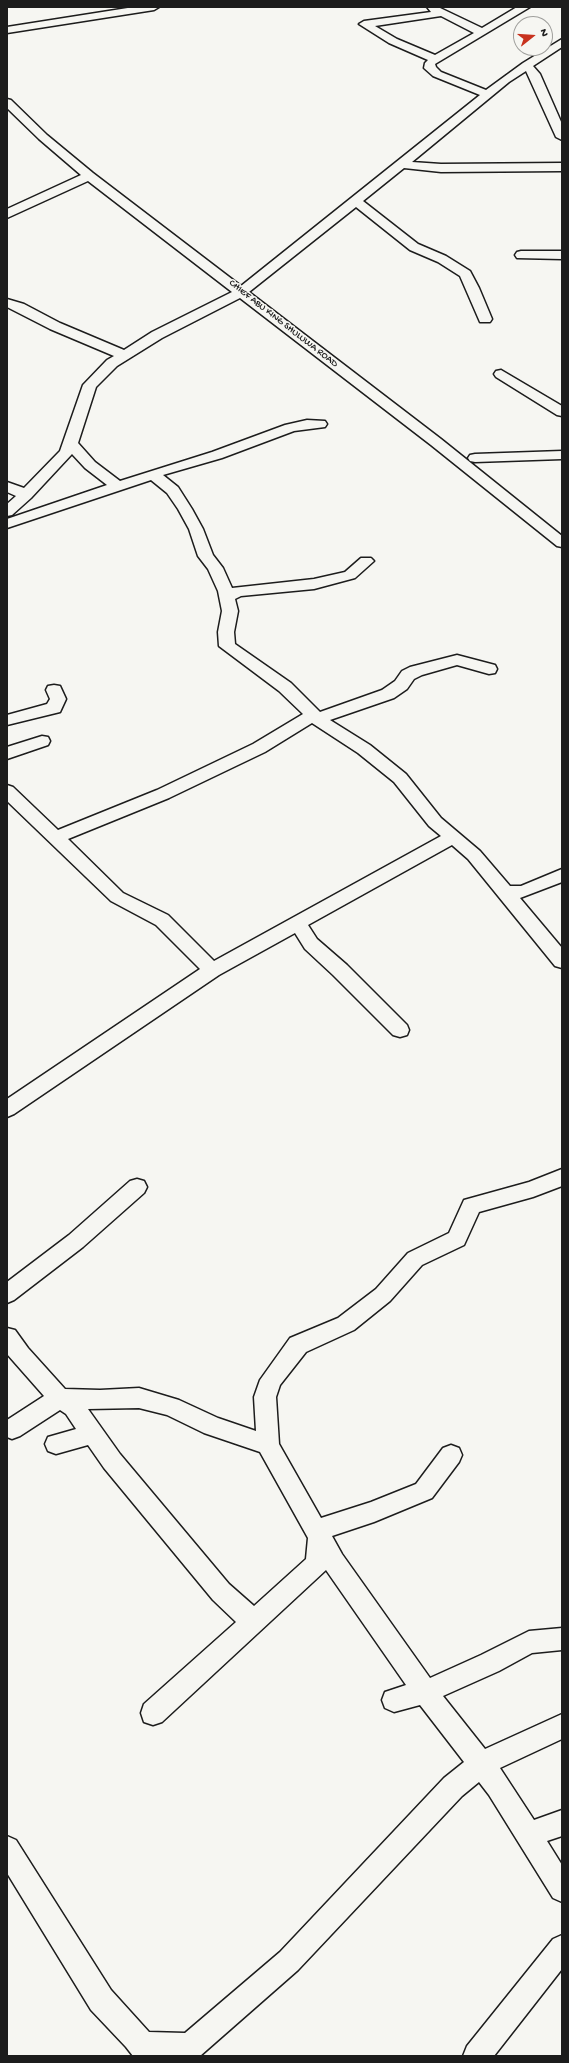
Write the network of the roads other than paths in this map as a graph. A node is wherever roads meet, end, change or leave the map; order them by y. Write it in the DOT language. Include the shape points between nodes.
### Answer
graph roads {
  1 [pos="154,7"];
  2 [pos="431,7"];
  3 [pos="525,7"];
  4 [pos="443,13"];
  5 [pos="7,30"];
  6 [pos="481,32"];
  7 [pos="562,42"];
  8 [pos="435,59"];
  9 [pos="527,65"];
  10 [pos="7,88"];
  11 [pos="487,94"];
  12 [pos="7,102"];
  13 [pos="562,137"];
  14 [pos="401,164"];
  15 [pos="562,167"];
  16 [pos="90,176"];
  17 [pos="355,201"];
  18 [pos="7,214"];
  19 [pos="521,255"];
  20 [pos="562,255"];
  21 [pos="245,288"];
  22 [pos="7,303"];
  23 [pos="485,319"];
  24 [pos="124,355"];
  25 [pos="501,374"];
  26 [pos="374,379"];
  27 [pos="387,388"];
  28 [pos="562,412"];
  29 [pos="320,424"];
  30 [pos="71,444"];
  31 [pos="562,455"];
  32 [pos="475,458"];
  33 [pos="54,466"];
  34 [pos="174,467"];
  35 [pos="98,472"];
  36 [pos="154,475"];
  37 [pos="7,486"];
  38 [pos="118,486"];
  39 [pos="173,490"];
  40 [pos="26,495"];
  41 [pos="7,512"];
  42 [pos="7,524"];
  43 [pos="562,527"];
  44 [pos="562,543"];
  45 [pos="366,561"];
  46 [pos="230,592"];
  47 [pos="489,669"];
  48 [pos="54,690"];
  49 [pos="315,717"];
  50 [pos="7,720"];
  51 [pos="42,741"];
  52 [pos="7,753"];
  53 [pos="7,791"];
  54 [pos="453,837"];
  55 [pos="55,838"];
  56 [pos="562,875"];
  57 [pos="506,893"];
  58 [pos="298,923"];
  59 [pos="562,961"];
  60 [pos="212,970"];
  61 [pos="400,1030"];
  62 [pos="7,1109"];
  63 [pos="562,1177"];
  64 [pos="137,1187"];
  65 [pos="7,1294"];
  66 [pos="7,1337"];
  67 [pos="60,1398"];
  68 [pos="12,1429"];
  69 [pos="92,1434"];
  70 [pos="56,1444"];
  71 [pos="268,1445"];
  72 [pos="450,1455"];
  73 [pos="318,1533"];
  74 [pos="254,1622"];
  75 [pos="562,1639"];
  76 [pos="425,1692"];
  77 [pos="394,1700"];
  78 [pos="153,1713"];
  79 [pos="562,1726"];
  80 [pos="481,1764"];
  81 [pos="562,1823"];
  82 [pos="528,1835"];
  83 [pos="7,1849"];
  84 [pos="562,1889"];
  85 [pos="562,1948"];
  86 [pos="145,2051"];
  87 [pos="477,2056"];
  1 -- 5 [label="street"];
  2 -- 4 [label="street"];
  3 -- 6 [label="street"];
  4 -- 6 [label="street"];
  4 -- 8 [label="street" via="364,24"];
  6 -- 8 [label="street"];
  7 -- 9 [label="street"];
  8 -- 11 [label="street" via="430,66 437,74"];
  9 -- 11 [label="street"];
  9 -- 13 [label="street" via="534,74"];
  10 -- 21 [label="street" via="37,120 77,154"];
  11 -- 14 [label="street"];
  12 -- 16 [label="street, CHIEF ABU KING SHULUWA ROAD" via="42,137"];
  14 -- 15 [label="street" via="441,168"];
  14 -- 17 [label="street"];
  16 -- 18 [label="street"];
  16 -- 21 [label="street, CHIEF ABU KING SHULUWA ROAD"];
  17 -- 21 [label="street"];
  17 -- 23 [label="street" via="414,247 442,259 465,274"];
  19 -- 20 [label="street"];
  21 -- 24 [label="street" via="230,299 157,335"];
  21 -- 26 [label="street"];
  21 -- 44 [label="street, CHIEF ABU KING SHULUWA ROAD"];
  22 -- 24 [label="street"];
  24 -- 30 [label="street" via="90,385"];
  25 -- 28 [label="street"];
  27 -- 32 [label="street"];
  29 -- 34 [label="street" via="290,428 217,455"];
  30 -- 33 [label="street"];
  30 -- 35 [label="street"];
  31 -- 32 [label="street"];
  32 -- 43 [label="street"];
  33 -- 35 [label="street"];
  33 -- 40 [label="street"];
  34 -- 36 [label="street"];
  34 -- 39 [label="street"];
  35 -- 38 [label="street"];
  36 -- 38 [label="street"];
  36 -- 39 [label="street"];
  37 -- 40 [label="street"];
  38 -- 42 [label="street"];
  39 -- 46 [label="street" via="196,529 206,556"];
  40 -- 41 [label="street"];
  45 -- 46 [label="street" via="350,574 314,584"];
  46 -- 49 [label="street" via="227,646 285,687"];
  47 -- 49 [label="street" via="457,660 416,671 388,694"];
  48 -- 50 [label="street" via="58,699 54,708"];
  49 -- 54 [label="street" via="364,749 400,778 435,822"];
  49 -- 55 [label="street" via="259,748 163,794"];
  51 -- 52 [label="street"];
  53 -- 55 [label="street"];
  54 -- 57 [label="street" via="474,855"];
  54 -- 58 [label="street"];
  55 -- 60 [label="street" via="117,897 162,920"];
  56 -- 57 [label="street" via="523,892"];
  57 -- 59 [label="street"];
  58 -- 60 [label="street"];
  58 -- 61 [label="street" via="310,944"];
  60 -- 62 [label="street"];
  63 -- 71 [label="street" via="533,1189 471,1206 457,1240 415,1259 383,1295 346,1324 298,1345 271,1380 265,1397"];
  64 -- 65 [label="street" via="76,1241"];
  66 -- 67 [label="street"];
  67 -- 68 [label="street"];
  67 -- 69 [label="street" via="74,1407"];
  67 -- 71 [label="street" via="140,1398"];
  69 -- 70 [label="street"];
  69 -- 74 [label="street" via="112,1462 221,1592"];
  71 -- 73 [label="street"];
  72 -- 73 [label="street" via="424,1491"];
  73 -- 74 [label="street" via="317,1564"];
  73 -- 76 [label="street" via="334,1562"];
  74 -- 78 [label="street"];
  75 -- 76 [label="street" via="529,1642 490,1663"];
  76 -- 77 [label="street"];
  76 -- 80 [label="street"];
  79 -- 80 [label="street"];
  80 -- 82 [label="street" via="498,1786"];
  80 -- 86 [label="street" via="447,1793 289,1961 190,2046"];
  81 -- 82 [label="street"];
  82 -- 84 [label="street"];
  83 -- 86 [label="street" via="101,2000 136,2037"];
  85 -- 87 [label="street"];
}
